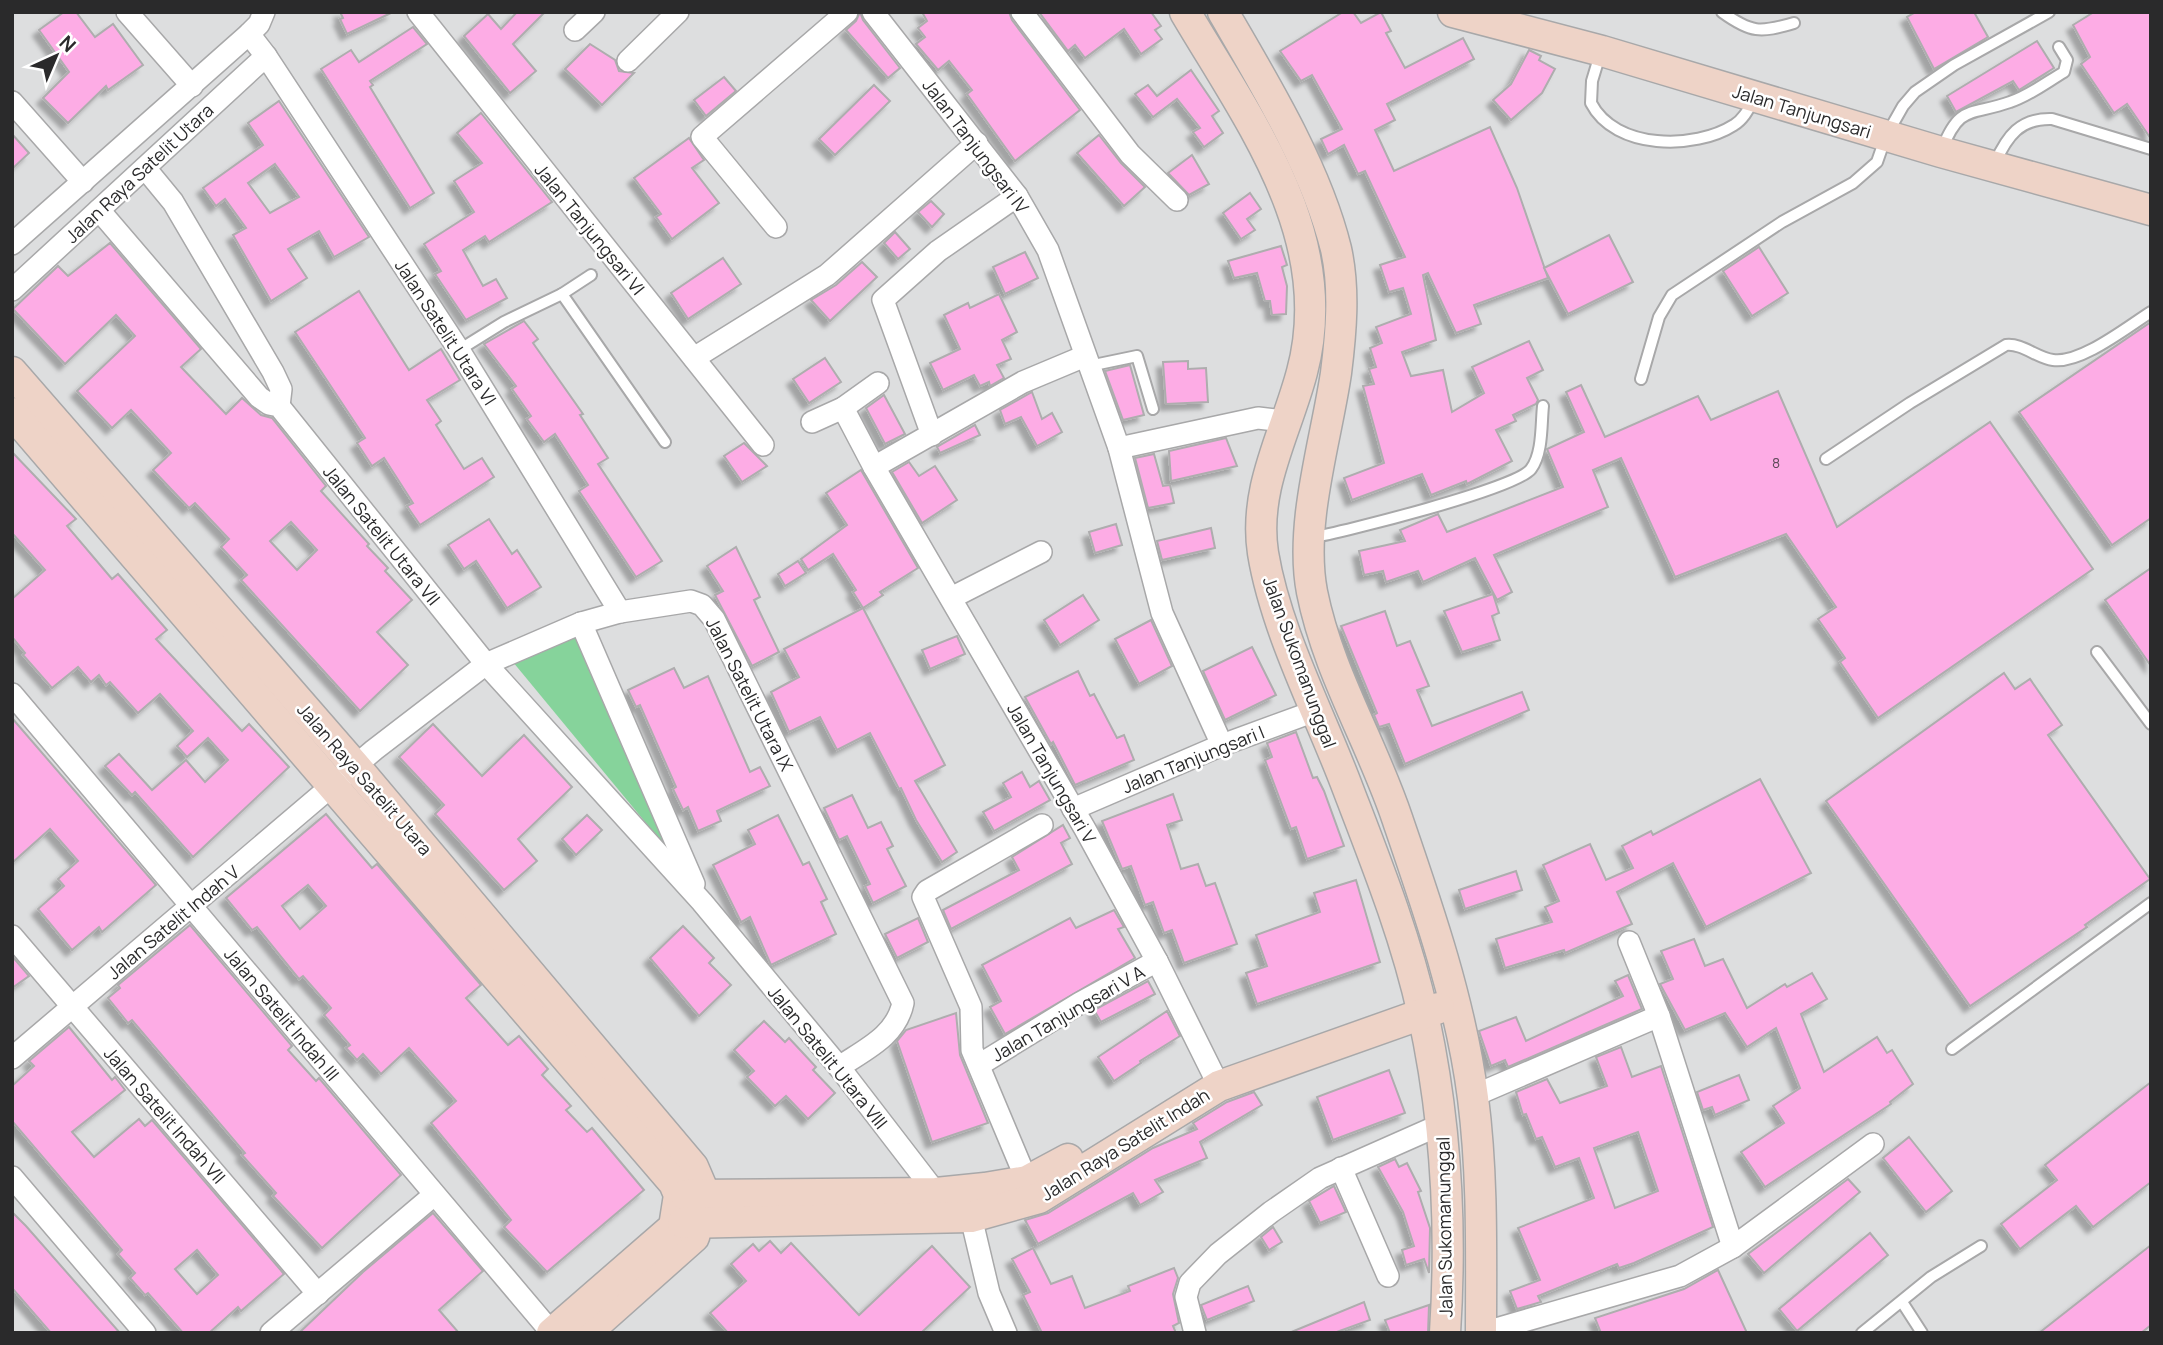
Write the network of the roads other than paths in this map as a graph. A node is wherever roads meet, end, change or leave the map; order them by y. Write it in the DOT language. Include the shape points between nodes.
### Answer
graph roads {
  1 [pos="127,12"];
  2 [pos="418,12"];
  3 [pos="594,12"];
  4 [pos="678,12"];
  5 [pos="847,12"];
  6 [pos="873,12"];
  7 [pos="1022,12"];
  8 [pos="1185,12"];
  9 [pos="1223,12"];
  10 [pos="1254,12"];
  11 [pos="1453,12"];
  12 [pos="1723,12"];
  13 [pos="2049,12"];
  14 [pos="1486,15"];
  15 [pos="1794,23"];
  16 [pos="257,24"];
  17 [pos="575,30"];
  18 [pos="1241,42"];
  19 [pos="2059,47"];
  20 [pos="1602,51"];
  21 [pos="266,56"];
  22 [pos="628,61"];
  23 [pos="192,86"];
  24 [pos="1756,97"];
  25 [pos="12,102"];
  26 [pos="1886,136"];
  27 [pos="977,143"];
  28 [pos="2151,149"];
  29 [pos="1941,152"];
  30 [pos="1993,166"];
  31 [pos="145,168"];
  32 [pos="83,182"];
  33 [pos="1017,195"];
  34 [pos="1177,200"];
  35 [pos="99,210"];
  36 [pos="2151,210"];
  37 [pos="776,227"];
  38 [pos="12,244"];
  39 [pos="591,275"];
  40 [pos="12,290"];
  41 [pos="562,294"];
  42 [pos="2151,312"];
  43 [pos="459,350"];
  44 [pos="694,358"];
  45 [pos="1087,361"];
  46 [pos="12,372"];
  47 [pos="1641,379"];
  48 [pos="878,383"];
  49 [pos="1543,405"];
  50 [pos="279,406"];
  51 [pos="844,408"];
  52 [pos="1153,409"];
  53 [pos="12,413"];
  54 [pos="1283,421"];
  55 [pos="812,422"];
  56 [pos="932,435"];
  57 [pos="665,442"];
  58 [pos="763,445"];
  59 [pos="1119,448"];
  60 [pos="1826,459"];
  61 [pos="874,467"];
  62 [pos="1310,538"];
  63 [pos="1041,552"];
  64 [pos="951,598"];
  65 [pos="620,612"];
  66 [pos="581,623"];
  67 [pos="2097,652"];
  68 [pos="486,664"];
  69 [pos="12,694"];
  70 [pos="1315,710"];
  71 [pos="2151,724"];
  72 [pos="1222,745"];
  73 [pos="344,776"];
  74 [pos="1073,809"];
  75 [pos="1042,825"];
  76 [pos="702,902"];
  77 [pos="2151,903"];
  78 [pos="192,907"];
  79 [pos="12,936"];
  80 [pos="1629,942"];
  81 [pos="1157,961"];
  82 [pos="1451,996"];
  83 [pos="1420,1004"];
  84 [pos="73,1007"];
  85 [pos="1659,1016"];
  86 [pos="1952,1049"];
  87 [pos="12,1058"];
  88 [pos="979,1065"];
  89 [pos="839,1067"];
  90 [pos="1214,1078"];
  91 [pos="1473,1096"];
  92 [pos="1442,1124"];
  93 [pos="1872,1144"];
  94 [pos="1341,1168"];
  95 [pos="12,1177"];
  96 [pos="1027,1181"];
  97 [pos="435,1195"];
  98 [pos="938,1205"];
  99 [pos="690,1209"];
  100 [pos="971,1217"];
  101 [pos="1982,1246"];
  102 [pos="1732,1247"];
  103 [pos="1388,1276"];
  104 [pos="318,1294"];
  105 [pos="1902,1302"];
  106 [pos="145,1333"];
  107 [pos="271,1333"];
  108 [pos="552,1333"];
  109 [pos="586,1333"];
  110 [pos="1006,1333"];
  111 [pos="1195,1333"];
  112 [pos="1446,1333"];
  113 [pos="1481,1333"];
  114 [pos="1862,1333"];
  115 [pos="1922,1333"];
  1 -- 23 [label="street"];
  2 -- 44 [label="street, Jalan Tanjungsari VI"];
  3 -- 17 [label="street"];
  4 -- 22 [label="street"];
  5 -- 37 [label="street" via="702,137"];
  6 -- 27 [label="street, Jalan Tanjungsari IV"];
  7 -- 34 [label="street" via="1130,154"];
  8 -- 54 [label="main road, Jalan Sukomanunggal" via="1255,131 1294,212 1310,271 1311,330"];
  9 -- 18 [label="main road, Jalan Sukomanunggal"];
  10 -- 18 [label="main road"];
  11 -- 14 [label="main road, Jalan Tanjungsari"];
  12 -- 15 [label="lane" via="1743,27 1765,32"];
  13 -- 26 [label="lane" via="1932,79 1903,106"];
  14 -- 20 [label="main road, Jalan Tanjungsari"];
  16 -- 21 [label="street, Jalan Satelit Utara VI"];
  16 -- 23 [label="street, Jalan Raya Satelit Utara"];
  18 -- 62 [label="main road, Jalan Sukomanunggal" via="1315,188 1336,249 1341,281 1336,371"];
  19 -- 29 [label="lane" via="2067,60 2064,72 2010,102 1960,117"];
  20 -- 24 [label="main road, Jalan Tanjungsari"];
  20 -- 24 [label="lane" via="1592,81 1591,103 1621,131 1661,142 1689,143 1735,125"];
  21 -- 31 [label="street, Jalan Raya Satelit Utara"];
  21 -- 43 [label="street, Jalan Satelit Utara VI"];
  23 -- 32 [label="street, Jalan Raya Satelit Utara"];
  24 -- 26 [label="main road, Jalan Tanjungsari"];
  25 -- 32 [label="street"];
  26 -- 29 [label="main road, Jalan Tanjungsari"];
  26 -- 47 [label="lane" via="1877,162 1853,183 1761,235 1672,295 1659,317"];
  27 -- 33 [label="street, Jalan Tanjungsari IV"];
  27 -- 44 [label="street" via="827,275"];
  28 -- 30 [label="lane" via="2035,118 2006,139"];
  29 -- 30 [label="main road, Jalan Tanjungsari"];
  30 -- 36 [label="main road, Jalan Tanjungsari"];
  31 -- 35 [label="street, Jalan Raya Satelit Utara"];
  31 -- 50 [label="street, Jalan Satelit Utara VII" via="173,202 273,372 282,389"];
  32 -- 38 [label="street, Jalan Raya Satelit Utara"];
  33 -- 45 [label="street, Jalan Tanjungsari IV" via="1048,250"];
  33 -- 56 [label="street" via="937,251 883,300"];
  35 -- 40 [label="street, Jalan Raya Satelit Utara"];
  35 -- 50 [label="street, Jalan Satelit Utara VII" via="259,397"];
  39 -- 41 [label="lane"];
  41 -- 43 [label="lane"];
  41 -- 57 [label="lane"];
  42 -- 60 [label="lane" via="2067,359 2048,360 2014,344 2006,345"];
  43 -- 65 [label="street, Jalan Satelit Utara VI"];
  44 -- 58 [label="street, Jalan Tanjungsari VI"];
  45 -- 52 [label="lane" via="1137,356"];
  45 -- 56 [label="street" via="1023,382"];
  45 -- 59 [label="street, Jalan Tanjungsari IV"];
  46 -- 73 [label="main road, Jalan Raya Satelit Utara"];
  48 -- 51 [label="street"];
  49 -- 62 [label="lane" via="1537,458 1527,474 1460,500"];
  50 -- 68 [label="street, Jalan Satelit Utara VII"];
  51 -- 55 [label="street"];
  51 -- 61 [label="street, Jalan Tanjungsari V"];
  53 -- 73 [label="main road, Jalan Raya Satelit Utara"];
  54 -- 59 [label="street" via="1258,418"];
  54 -- 70 [label="main road, Jalan Sukomanunggal" via="1260,515 1263,552"];
  56 -- 61 [label="street"];
  59 -- 72 [label="street, Jalan Tanjungsari IV" via="1162,613"];
  61 -- 64 [label="street, Jalan Tanjungsari V"];
  62 -- 82 [label="main road, Jalan Sukomanunggal" via="1312,589 1331,662 1385,783"];
  63 -- 64 [label="street"];
  64 -- 74 [label="street, Jalan Tanjungsari V"];
  65 -- 66 [label="street, Jalan Satelit Utara IX"];
  65 -- 89 [label="street, Jalan Satelit Utara IX" via="691,601 710,613 903,1003 886,1036"];
  66 -- 68 [label="street, Jalan Satelit Utara IX"];
  66 -- 76 [label="street, Jalan Satelit Utara VIII"];
  67 -- 71 [label="lane"];
  68 -- 73 [label="street, Jalan Satelit Utara IX"];
  68 -- 76 [label="street, Jalan Satelit Utara VIII"];
  69 -- 78 [label="street, Jalan Satelit Indah III"];
  70 -- 72 [label="street, Jalan Tanjungsari I"];
  70 -- 83 [label="main road, Jalan Sukomanunggal" via="1378,870"];
  72 -- 74 [label="street, Jalan Tanjungsari I"];
  73 -- 78 [label="street, Jalan Satelit Indah V"];
  73 -- 99 [label="main road, Jalan Raya Satelit Utara" via="678,1147 693,1167"];
  74 -- 81 [label="street, Jalan Tanjungsari V"];
  75 -- 88 [label="street, Jalan Tanjungsari V A" via="923,895 971,1007 971,1044"];
  76 -- 89 [label="street, Jalan Satelit Utara VIII"];
  77 -- 86 [label="lane"];
  78 -- 84 [label="street, Jalan Satelit Indah V"];
  78 -- 97 [label="street, Jalan Satelit Indah III"];
  79 -- 84 [label="street, Jalan Satelit Indah VII"];
  80 -- 85 [label="street"];
  81 -- 88 [label="street, Jalan Tanjungsari V A"];
  81 -- 90 [label="street, Jalan Tanjungsari V"];
  82 -- 83 [label="main road, Jalan Raya Satelit Indah"];
  82 -- 91 [label="main road, Jalan Sukomanunggal"];
  83 -- 90 [label="main road, Jalan Raya Satelit Indah"];
  83 -- 92 [label="main road, Jalan Sukomanunggal"];
  84 -- 87 [label="street, Jalan Satelit Indah V"];
  84 -- 104 [label="street, Jalan Satelit Indah VII"];
  85 -- 91 [label="street"];
  85 -- 102 [label="street"];
  88 -- 96 [label="street, Jalan Tanjungsari V A"];
  89 -- 98 [label="street, Jalan Satelit Utara VIII"];
  90 -- 96 [label="main road, Jalan Raya Satelit Indah" via="1136,1113 1074,1156"];
  90 -- 100 [label="main road, Jalan Raya Satelit Indah" via="1039,1198"];
  91 -- 113 [label="main road, Jalan Sukomanunggal" via="1481,1185"];
  92 -- 94 [label="street"];
  92 -- 112 [label="main road, Jalan Sukomanunggal"];
  93 -- 102 [label="street"];
  94 -- 103 [label="street"];
  94 -- 111 [label="street" via="1271,1212 1199,1270 1186,1297"];
  95 -- 106 [label="street"];
  96 -- 98 [label="main road, Jalan Raya Satelit Indah"];
  97 -- 104 [label="street"];
  97 -- 108 [label="street, Jalan Satelit Indah III"];
  98 -- 99 [label="main road, Jalan Raya Satelit Indah"];
  98 -- 100 [label="main road, Jalan Raya Satelit Indah"];
  99 -- 108 [label="main road"];
  99 -- 109 [label="main road" via="689,1243"];
  100 -- 110 [label="street" via="989,1293"];
  101 -- 105 [label="lane"];
  102 -- 113 [label="street" via="1680,1276"];
  104 -- 107 [label="street"];
  105 -- 114 [label="lane"];
  105 -- 115 [label="lane"];
}
